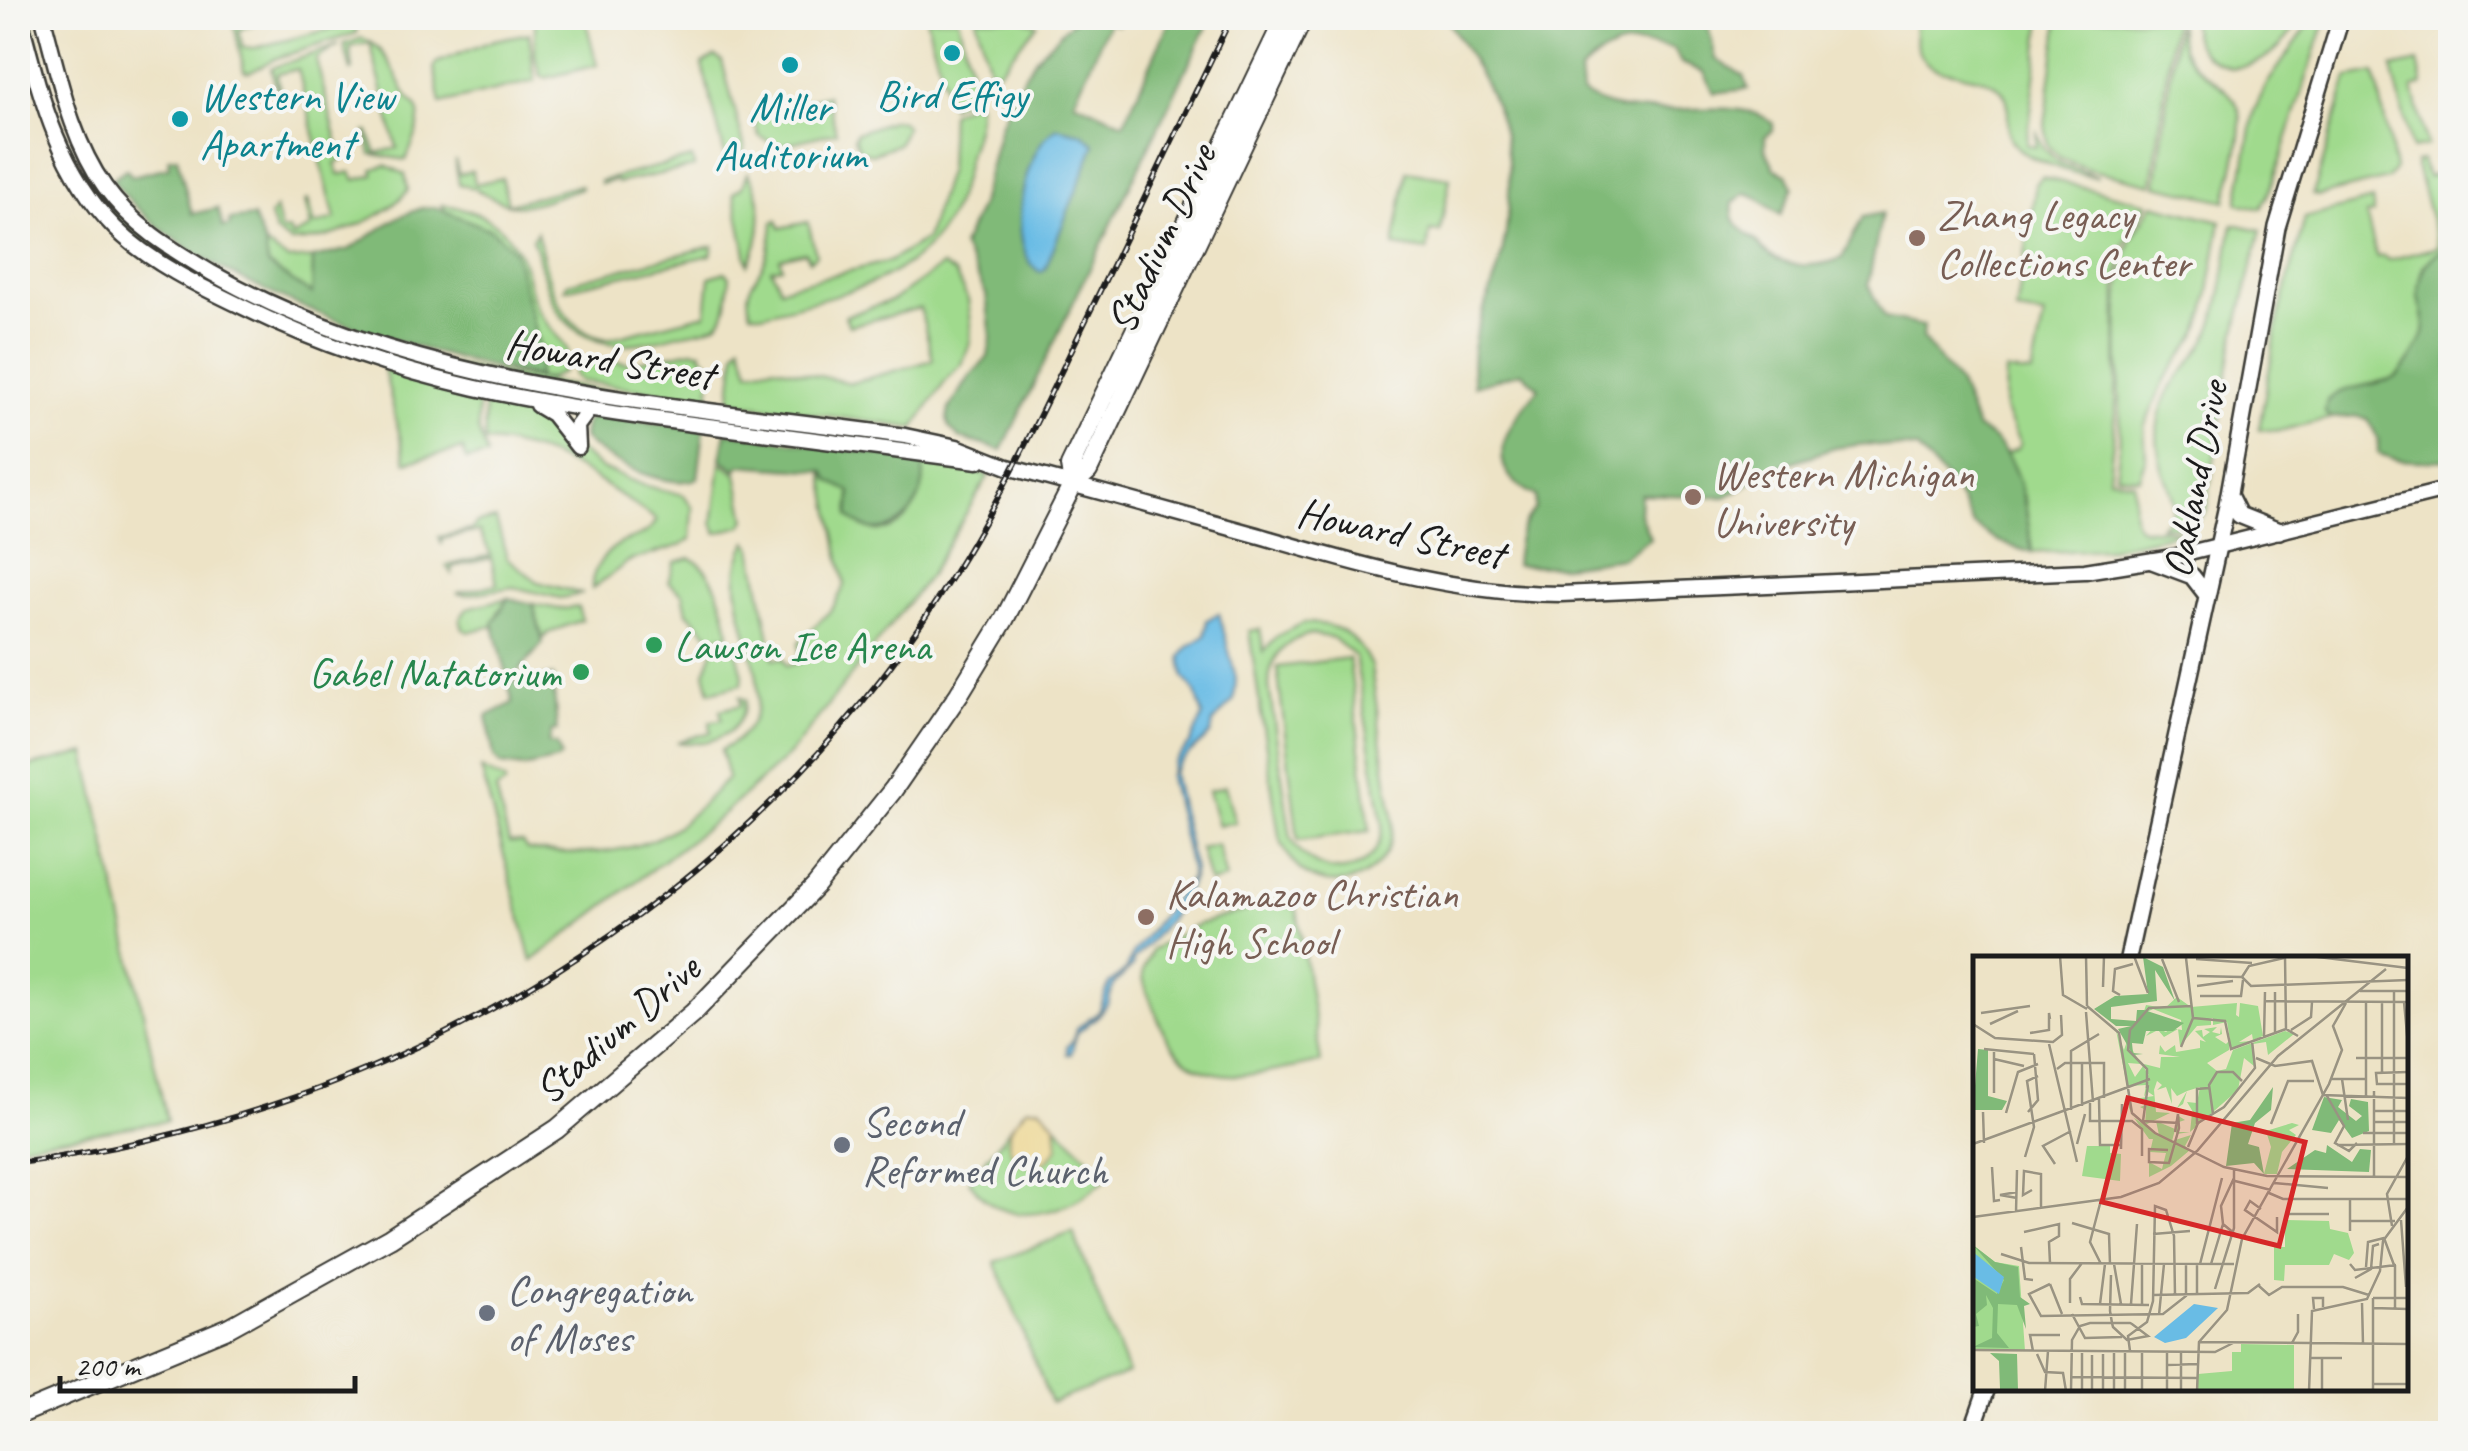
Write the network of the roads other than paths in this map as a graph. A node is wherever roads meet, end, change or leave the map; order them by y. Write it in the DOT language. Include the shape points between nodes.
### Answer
graph roads {
  1 [pos="20,18"];
  2 [pos="43,18"];
  3 [pos="1285,18"];
  4 [pos="1303,18"];
  5 [pos="2341,18"];
  6 [pos="517,398"];
  7 [pos="589,410"];
  8 [pos="1003,465"];
  9 [pos="1073,484"];
  10 [pos="2450,489"];
  11 [pos="2228,495"];
  12 [pos="2279,532"];
  13 [pos="2218,546"];
  14 [pos="2152,562"];
  15 [pos="2206,594"];
  16 [pos="2128,956"];
  17 [pos="1986,1391"];
  18 [pos="18,1415"];
  19 [pos="1972,1434"];
  1 -- 6 [label="street" via="53,134 118,230 177,272 312,340 424,378"];
  2 -- 8 [label="street, Howard Street" via="81,144 104,186 160,242 237,287 316,323 465,370 561,390 906,436"];
  3 -- 9 [label="main road, Stadium Drive" via="1071,464"];
  4 -- 9 [label="main road, Stadium Drive" via="1088,469"];
  5 -- 11 [label="main road, Oakland Drive" via="2278,227"];
  6 -- 7 [label="street"];
  6 -- 7 [label="street" via="546,409 578,446 577,426"];
  7 -- 8 [label="street"];
  8 -- 9 [label="street, Howard Street"];
  9 -- 14 [label="street, Howard Street" via="1368,567 1511,593"];
  9 -- 18 [label="main road, Stadium Drive" via="1004,620 893,790 816,886 694,1012 556,1129 390,1238 230,1327"];
  10 -- 12 [label="street, Howard Street"];
  11 -- 12 [label="main road" via="2239,515"];
  11 -- 13 [label="main road, Oakland Drive"];
  12 -- 13 [label="street, Howard Street"];
  13 -- 14 [label="street, Howard Street"];
  13 -- 15 [label="main road, Oakland Drive"];
  14 -- 15 [label="main road" via="2192,576"];
  15 -- 16 [label="main road, Oakland Drive"];
  17 -- 19 [label="main road"];
}
